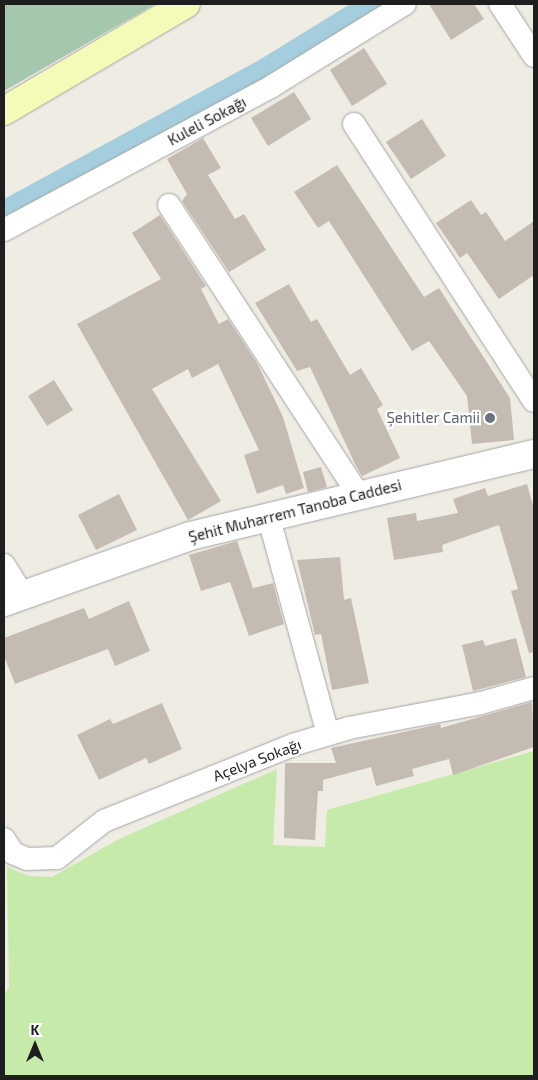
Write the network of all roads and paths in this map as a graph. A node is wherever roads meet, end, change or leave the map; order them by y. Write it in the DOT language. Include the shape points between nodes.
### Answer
graph roads {
  1 [pos="186,4"];
  2 [pos="405,4"];
  3 [pos="500,4"];
  4 [pos="534,56"];
  5 [pos="4,111"];
  6 [pos="354,124"];
  7 [pos="169,205"];
  8 [pos="4,230"];
  9 [pos="534,401"];
  10 [pos="534,454"];
  11 [pos="359,494"];
  12 [pos="268,515"];
  13 [pos="4,565"];
  14 [pos="14,599"];
  15 [pos="534,688"];
  16 [pos="328,734"];
  17 [pos="4,839"];
  1 -- 5 [label="main road"];
  2 -- 8 [label="street, Kuleli Sokağı" via="272,86"];
  3 -- 4 [label="street"];
  6 -- 9 [label="street"];
  7 -- 11 [label="street"];
  10 -- 11 [label="street, Şehit Muharrem Tanoba Caddesi"];
  11 -- 12 [label="street, Şehit Muharrem Tanoba Caddesi"];
  12 -- 14 [label="street, Şehit Muharrem Tanoba Caddesi" via="190,536"];
  12 -- 16 [label="street"];
  13 -- 14 [label="street"];
  15 -- 16 [label="street, Açelya Sokağı" via="481,703"];
  16 -- 17 [label="street, Açelya Sokağı" via="104,821 57,858 27,859 13,853"];
}
